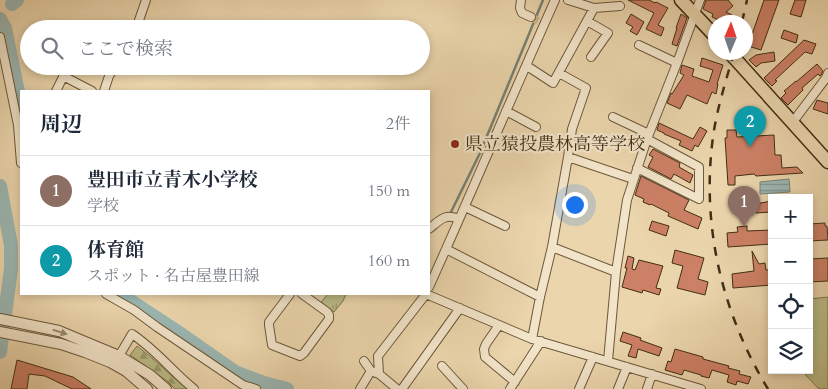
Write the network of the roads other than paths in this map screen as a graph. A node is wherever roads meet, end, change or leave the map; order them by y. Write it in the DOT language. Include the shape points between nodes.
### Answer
graph roads {
  1 [pos="146,0"];
  2 [pos="521,0"];
  3 [pos="554,0"];
  4 [pos="568,0"];
  5 [pos="681,0"];
  6 [pos="700,0"];
  7 [pos="620,6"];
  8 [pos="594,8"];
  9 [pos="694,14"];
  10 [pos="531,17"];
  11 [pos="139,20"];
  12 [pos="587,21"];
  13 [pos="708,29"];
  14 [pos="0,37"];
  15 [pos="639,45"];
  16 [pos="592,57"];
  17 [pos="736,60"];
  18 [pos="677,63"];
  19 [pos="527,66"];
  20 [pos="559,73"];
  21 [pos="828,73"];
  22 [pos="110,75"];
  23 [pos="56,90"];
  24 [pos="90,90"];
  25 [pos="104,90"];
  26 [pos="506,111"];
  27 [pos="613,117"];
  28 [pos="792,123"];
  29 [pos="536,127"];
  30 [pos="648,137"];
  31 [pos="20,150"];
  32 [pos="568,157"];
  33 [pos="828,162"];
  34 [pos="637,168"];
  35 [pos="633,179"];
  36 [pos="465,207"];
  37 [pos="459,219"];
  38 [pos="505,226"];
  39 [pos="430,228"];
  40 [pos="552,247"];
  41 [pos="446,249"];
  42 [pos="616,272"];
  43 [pos="430,285"];
  44 [pos="108,295"];
  45 [pos="289,295"];
  46 [pos="303,295"];
  47 [pos="425,295"];
  48 [pos="428,295"];
  49 [pos="540,297"];
  50 [pos="460,308"];
  51 [pos="0,319"];
  52 [pos="499,325"];
  53 [pos="0,332"];
  54 [pos="532,339"];
  55 [pos="541,341"];
  56 [pos="119,356"];
  57 [pos="593,357"];
  58 [pos="364,361"];
  59 [pos="608,361"];
  60 [pos="442,366"];
  61 [pos="627,367"];
  62 [pos="375,372"];
  63 [pos="652,374"];
  64 [pos="513,386"];
  65 [pos="147,389"];
  66 [pos="166,389"];
  67 [pos="194,389"];
  68 [pos="256,389"];
  69 [pos="360,389"];
  70 [pos="397,389"];
  71 [pos="402,389"];
  72 [pos="464,389"];
  73 [pos="579,389"];
  74 [pos="618,389"];
  75 [pos="647,389"];
  76 [pos="701,389"];
  1 -- 11 [label="street"];
  2 -- 10 [label="street" via="522,13"];
  3 -- 19 [label="street"];
  4 -- 8 [label="street"];
  5 -- 9 [label="main road"];
  6 -- 9 [label="street"];
  7 -- 8 [label="street"];
  8 -- 12 [label="street"];
  9 -- 13 [label="main road"];
  9 -- 18 [label="street"];
  12 -- 16 [label="street" via="608,33"];
  12 -- 20 [label="street"];
  14 -- 31 [label="street"];
  15 -- 18 [label="street"];
  17 -- 28 [label="main road"];
  18 -- 30 [label="street"];
  19 -- 20 [label="street" via="553,83"];
  19 -- 26 [label="street"];
  20 -- 32 [label="street" via="586,88 572,129"];
  21 -- 28 [label="street"];
  22 -- 25 [label="street"];
  23 -- 24 [label="street" via="65,77"];
  26 -- 29 [label="street"];
  26 -- 36 [label="street"];
  27 -- 30 [label="street"];
  28 -- 33 [label="main road"];
  30 -- 34 [label="street"];
  30 -- 34 [label="street" via="699,167 699,199"];
  32 -- 35 [label="street"];
  32 -- 40 [label="street"];
  34 -- 35 [label="street"];
  35 -- 42 [label="street"];
  36 -- 37 [label="street"];
  36 -- 38 [label="street"];
  37 -- 39 [label="street" via="444,217"];
  37 -- 41 [label="street"];
  40 -- 42 [label="street"];
  40 -- 49 [label="street"];
  41 -- 43 [label="street"];
  41 -- 49 [label="street"];
  42 -- 59 [label="street"];
  44 -- 68 [label="street" via="243,385"];
  45 -- 46 [label="street" via="269,322 272,345 300,356 329,319 327,312"];
  47 -- 62 [label="street" via="378,356"];
  48 -- 50 [label="street"];
  49 -- 54 [label="street"];
  50 -- 52 [label="street"];
  50 -- 71 [label="street"];
  51 -- 56 [label="street, one-way" via="59,331"];
  52 -- 54 [label="street"];
  52 -- 64 [label="street" via="486,344 485,357"];
  53 -- 65 [label="street" via="85,352 126,371"];
  54 -- 55 [label="street"];
  55 -- 57 [label="street"];
  55 -- 64 [label="street"];
  56 -- 66 [label="street"];
  56 -- 67 [label="street" via="132,334"];
  57 -- 59 [label="street"];
  57 -- 73 [label="street"];
  58 -- 62 [label="street"];
  59 -- 61 [label="street"];
  60 -- 72 [label="street"];
  61 -- 63 [label="street"];
  61 -- 74 [label="street"];
  62 -- 69 [label="street"];
  62 -- 70 [label="street"];
  63 -- 75 [label="street"];
  63 -- 76 [label="street"];
}
